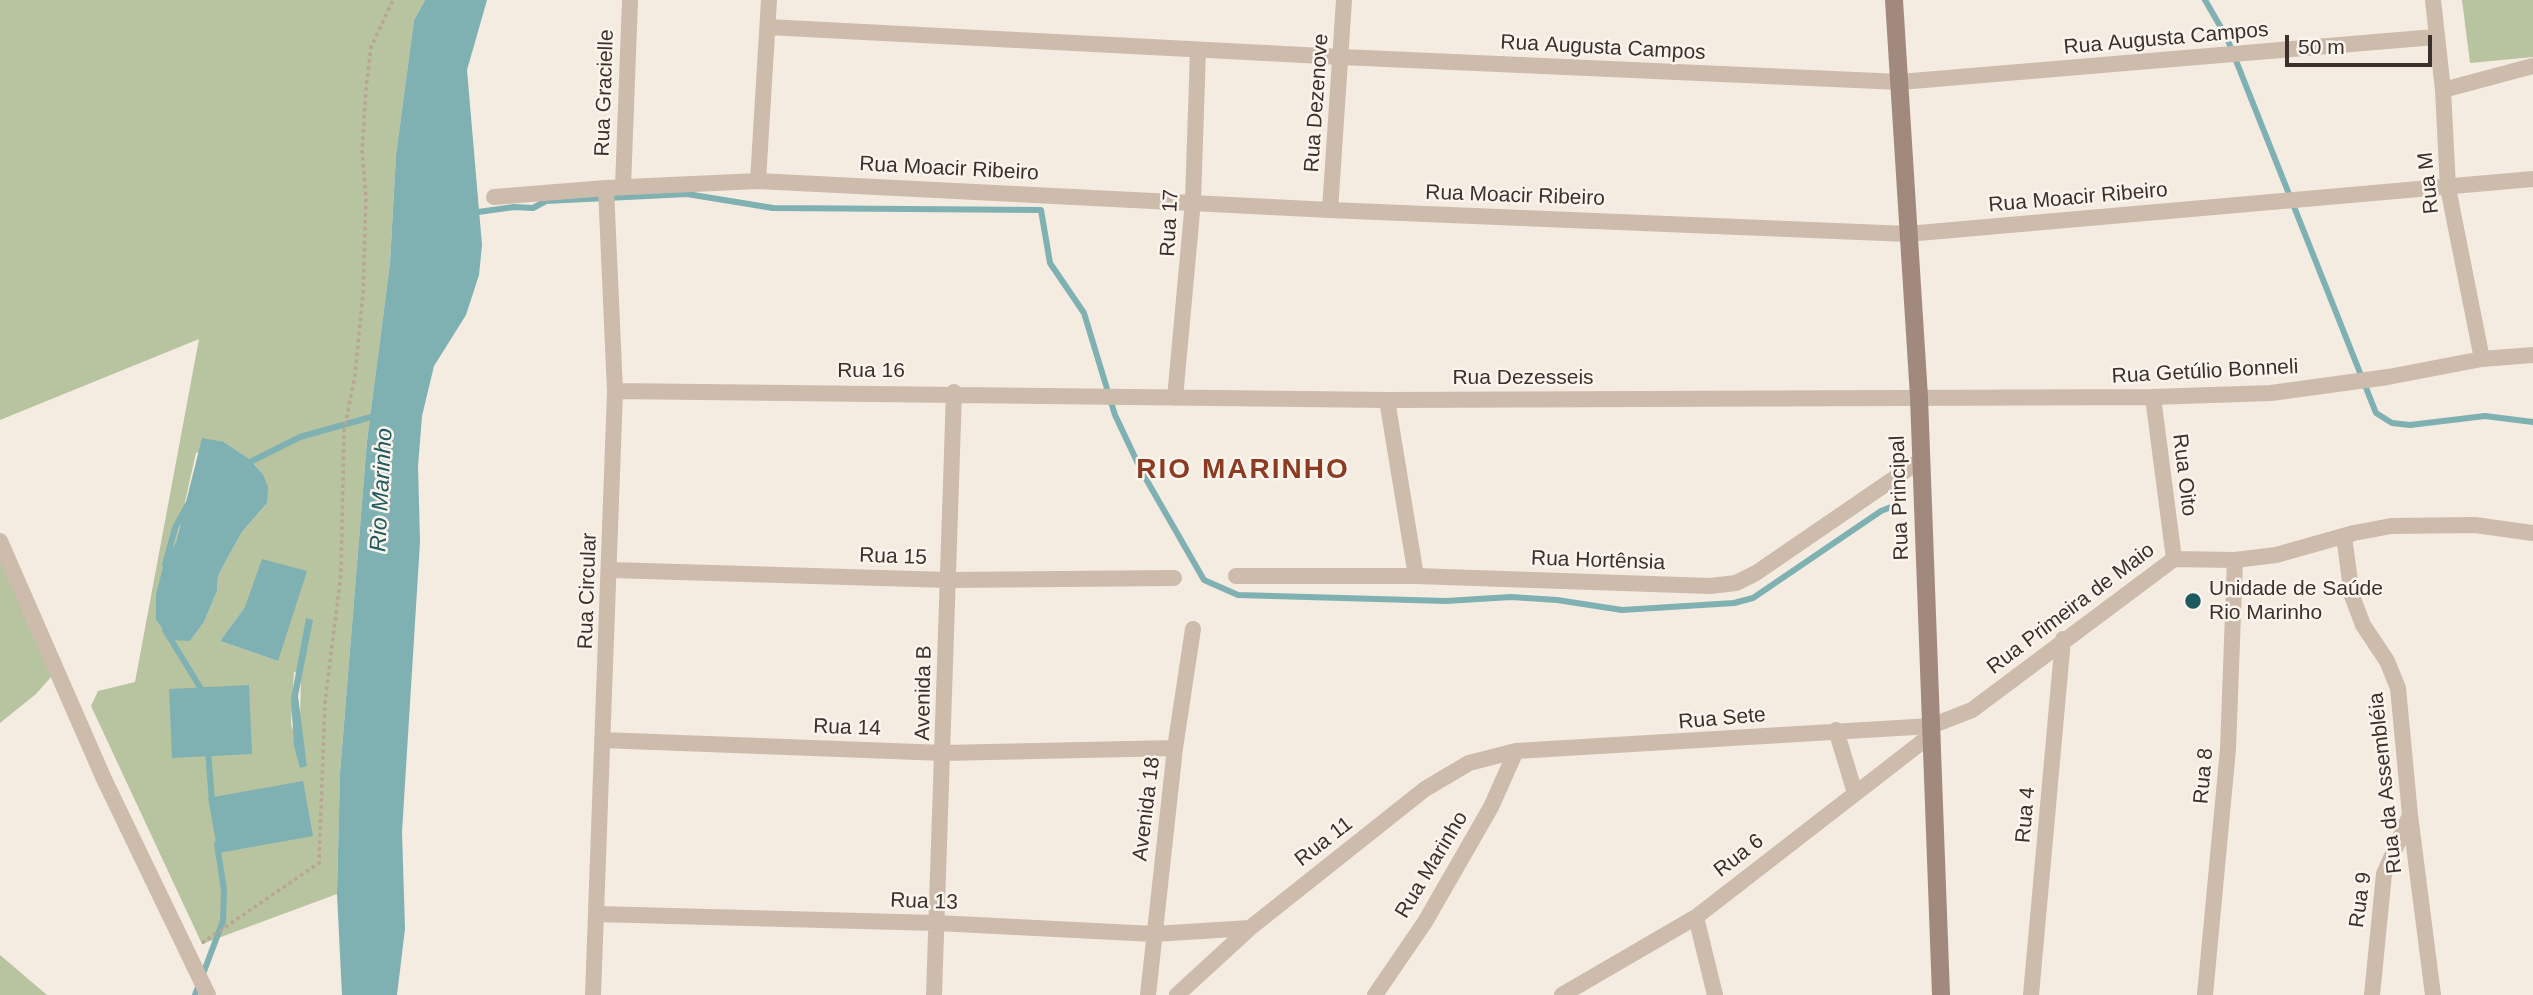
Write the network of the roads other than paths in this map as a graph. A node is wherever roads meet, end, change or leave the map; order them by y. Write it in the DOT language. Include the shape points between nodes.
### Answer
graph roads {
  1 [pos="630,0"];
  2 [pos="769,0"];
  3 [pos="1344,0"];
  4 [pos="1894,0"];
  5 [pos="2432,0"];
  6 [pos="768,27"];
  7 [pos="2435,37"];
  8 [pos="1198,50"];
  9 [pos="1342,57"];
  10 [pos="2533,66"];
  11 [pos="1900,82"];
  12 [pos="2443,90"];
  13 [pos="2533,179"];
  14 [pos="758,181"];
  15 [pos="623,187"];
  16 [pos="2448,188"];
  17 [pos="494,197"];
  18 [pos="606,198"];
  19 [pos="1193,201"];
  20 [pos="1330,210"];
  21 [pos="1907,233"];
  22 [pos="2533,355"];
  23 [pos="2482,359"];
  24 [pos="615,391"];
  25 [pos="954,393"];
  26 [pos="1919,397"];
  27 [pos="2153,397"];
  28 [pos="1126,398"];
  29 [pos="1175,398"];
  30 [pos="1387,400"];
  31 [pos="1921,460"];
  32 [pos="2533,533"];
  33 [pos="2344,536"];
  34 [pos="0,541"];
  35 [pos="2174,559"];
  36 [pos="2235,560"];
  37 [pos="611,570"];
  38 [pos="1236,576"];
  39 [pos="1416,576"];
  40 [pos="1174,578"];
  41 [pos="948,580"];
  42 [pos="1193,629"];
  43 [pos="2063,639"];
  44 [pos="1836,730"];
  45 [pos="1931,730"];
  46 [pos="602,740"];
  47 [pos="1175,748"];
  48 [pos="1516,751"];
  49 [pos="944,753"];
  50 [pos="1855,793"];
  51 [pos="2410,816"];
  52 [pos="596,914"];
  53 [pos="1696,916"];
  54 [pos="937,923"];
  55 [pos="1250,928"];
  56 [pos="1154,934"];
  57 [pos="208,995"];
  58 [pos="593,995"];
  59 [pos="934,995"];
  60 [pos="1148,995"];
  61 [pos="1177,995"];
  62 [pos="1375,995"];
  63 [pos="1562,995"];
  64 [pos="1715,995"];
  65 [pos="1941,995"];
  66 [pos="2031,995"];
  67 [pos="2205,995"];
  68 [pos="2372,995"];
  69 [pos="2433,995"];
  1 -- 15 [label="street, Rua Gracielle"];
  2 -- 6 [label="street"];
  3 -- 9 [label="street, Rua Dezenove"];
  4 -- 11 [label="main road, Rua Principal"];
  5 -- 7 [label="street, Rua M"];
  6 -- 8 [label="street, Rua Augusta Campos"];
  6 -- 14 [label="street"];
  7 -- 11 [label="street, Rua Augusta Campos"];
  7 -- 12 [label="street, Rua M"];
  8 -- 9 [label="street, Rua Augusta Campos"];
  8 -- 19 [label="street, Rua 17"];
  9 -- 11 [label="street, Rua Augusta Campos"];
  9 -- 20 [label="street, Rua Dezenove"];
  10 -- 12 [label="street"];
  11 -- 21 [label="main road, Rua Principal"];
  12 -- 16 [label="street, Rua M"];
  13 -- 16 [label="street, Rua Moacir Ribeiro"];
  14 -- 15 [label="street, Rua Moacir Ribeiro"];
  14 -- 19 [label="street, Rua Moacir Ribeiro"];
  15 -- 18 [label="street, Rua Moacir Ribeiro"];
  16 -- 21 [label="street, Rua Moacir Ribeiro"];
  16 -- 23 [label="street, Rua M"];
  17 -- 18 [label="street, Rua Moacir Ribeiro"];
  18 -- 24 [label="street, Rua Circular"];
  19 -- 20 [label="street, Rua Moacir Ribeiro"];
  19 -- 29 [label="street, Rua 17"];
  20 -- 21 [label="street, Rua Moacir Ribeiro"];
  21 -- 26 [label="main road, Rua Principal"];
  22 -- 23 [label="street, Rua Getúlio Bonneli"];
  23 -- 27 [label="street, Rua Getúlio Bonneli" via="2271,393"];
  24 -- 25 [label="street, Rua 16"];
  24 -- 37 [label="street, Rua Circular"];
  25 -- 28 [label="street, Rua 16"];
  25 -- 41 [label="street, Avenida B"];
  26 -- 27 [label="street, Rua Getúlio Bonneli"];
  26 -- 30 [label="street, Rua Dezesseis"];
  26 -- 31 [label="main road, Rua Principal"];
  27 -- 35 [label="street, Rua Oito"];
  28 -- 29 [label="street, Rua Dezesseis"];
  29 -- 30 [label="street, Rua Dezesseis"];
  30 -- 39 [label="street"];
  31 -- 39 [label="street, Rua Hortênsia" via="1736,583 1710,586"];
  31 -- 45 [label="main road, Rua Principal"];
  32 -- 33 [label="street, Rua Primeira de Maio" via="2438,523"];
  33 -- 36 [label="street, Rua Primeira de Maio" via="2276,555"];
  33 -- 51 [label="street, Rua da Assembléia" via="2351,596 2398,688"];
  34 -- 57 [label="street" via="104,779"];
  35 -- 36 [label="street, Rua Primeira de Maio"];
  35 -- 43 [label="street, Rua Primeira de Maio"];
  36 -- 67 [label="street, Rua 8" via="2228,749"];
  37 -- 41 [label="street, Rua 15"];
  37 -- 46 [label="street, Rua Circular"];
  38 -- 39 [label="street, Rua Hortênsia"];
  40 -- 41 [label="street, Rua 15"];
  41 -- 49 [label="street, Avenida B"];
  42 -- 47 [label="street, Avenida 18"];
  43 -- 45 [label="street, Rua Primeira de Maio" via="1972,710"];
  43 -- 66 [label="street, Rua 4"];
  44 -- 45 [label="street, Rua Sete"];
  44 -- 48 [label="street, Rua Sete"];
  44 -- 50 [label="street"];
  45 -- 50 [label="street, Rua 6"];
  45 -- 65 [label="main road, Rua Principal"];
  46 -- 49 [label="street, Rua 14"];
  46 -- 52 [label="street, Rua Circular"];
  47 -- 49 [label="street, Rua 14"];
  47 -- 56 [label="street, Avenida 18"];
  48 -- 55 [label="street, Rua 11" via="1469,763 1443,776"];
  48 -- 62 [label="street, Rua Marinho" via="1491,807 1425,922"];
  49 -- 54 [label="street, Avenida B"];
  50 -- 53 [label="street, Rua 6"];
  51 -- 68 [label="street, Rua 9" via="2384,874"];
  51 -- 69 [label="street, Rua da Assembléia"];
  52 -- 54 [label="street, Rua 13"];
  52 -- 58 [label="street, Rua Circular"];
  53 -- 63 [label="street, Rua 6"];
  53 -- 64 [label="street"];
  54 -- 56 [label="street, Rua 13"];
  54 -- 59 [label="street, Avenida B"];
  55 -- 56 [label="street, Rua 13"];
  55 -- 61 [label="street, Rua 11"];
  56 -- 60 [label="street, Avenida 18"];
}
